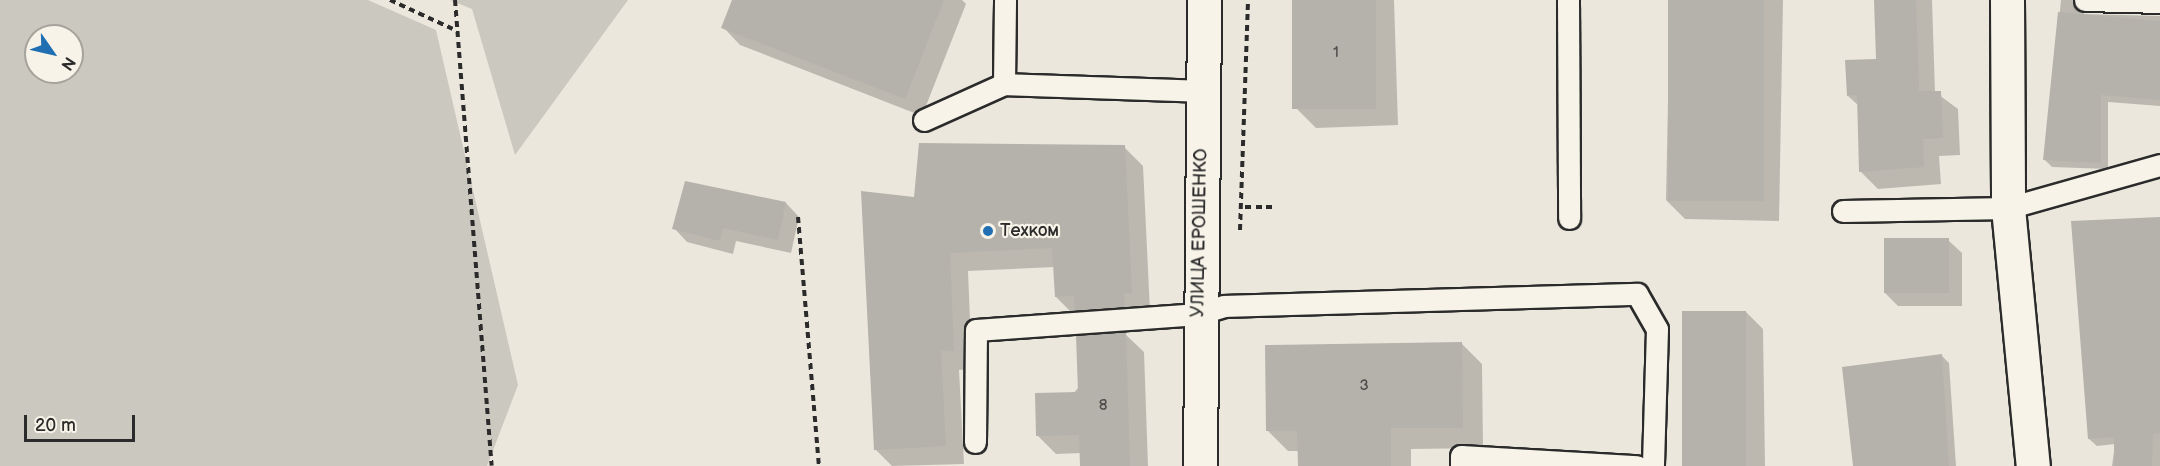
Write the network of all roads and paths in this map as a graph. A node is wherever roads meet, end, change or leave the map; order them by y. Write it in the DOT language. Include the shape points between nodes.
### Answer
graph roads {
  1 [pos="390,0"];
  2 [pos="455,0"];
  3 [pos="1005,0"];
  4 [pos="1204,0"];
  5 [pos="1568,0"];
  6 [pos="2007,0"];
  7 [pos="2085,0"];
  8 [pos="2160,2"];
  9 [pos="453,29"];
  10 [pos="1004,84"];
  11 [pos="1203,91"];
  12 [pos="924,120"];
  13 [pos="2160,165"];
  14 [pos="1245,207"];
  15 [pos="1272,207"];
  16 [pos="2008,208"];
  17 [pos="1843,211"];
  18 [pos="798,217"];
  19 [pos="1569,218"];
  20 [pos="1198,314"];
  21 [pos="975,442"];
  22 [pos="492,466"];
  23 [pos="819,466"];
  24 [pos="1200,466"];
  25 [pos="1461,466"];
  26 [pos="1637,466"];
  27 [pos="1653,466"];
  28 [pos="2033,466"];
  1 -- 9 [label="path"];
  2 -- 9 [label="path"];
  3 -- 10 [label="lane"];
  4 -- 11 [label="street, УЛИЦА ЕРОШЕНКО"];
  5 -- 19 [label="lane"];
  6 -- 16 [label="street"];
  7 -- 8 [label="lane"];
  9 -- 22 [label="path"];
  10 -- 11 [label="lane"];
  10 -- 12 [label="lane"];
  11 -- 20 [label="street, УЛИЦА ЕРОШЕНКО"];
  13 -- 16 [label="lane"];
  14 -- 15 [label="path"];
  16 -- 17 [label="lane"];
  16 -- 28 [label="street"];
  18 -- 23 [label="path"];
  20 -- 21 [label="lane" via="976,330"];
  20 -- 24 [label="street, УЛИЦА ЕРОШЕНКО"];
  20 -- 27 [label="lane" via="1224,306 1636,294 1657,329"];
  25 -- 26 [label="lane" via="1461,456"];
}
